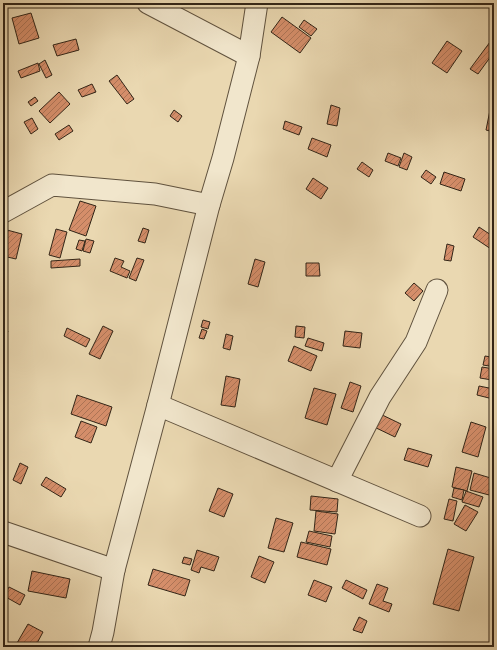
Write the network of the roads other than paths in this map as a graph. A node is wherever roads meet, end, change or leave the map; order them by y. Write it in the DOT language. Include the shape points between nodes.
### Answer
graph roads {
  1 [pos="148,3"];
  2 [pos="257,3"];
  3 [pos="249,56"];
  4 [pos="209,205"];
  5 [pos="3,212"];
  6 [pos="437,290"];
  7 [pos="158,405"];
  8 [pos="337,481"];
  9 [pos="420,516"];
  10 [pos="3,532"];
  11 [pos="114,570"];
  12 [pos="99,647"];
  1 -- 3 [label="street"];
  2 -- 3 [label="street"];
  3 -- 4 [label="street"];
  4 -- 5 [label="street" via="155,194 52,186"];
  4 -- 7 [label="street"];
  6 -- 8 [label="street" via="416,342 380,397"];
  7 -- 8 [label="street"];
  7 -- 11 [label="street"];
  8 -- 9 [label="street"];
  10 -- 11 [label="street"];
  11 -- 12 [label="street"];
}
